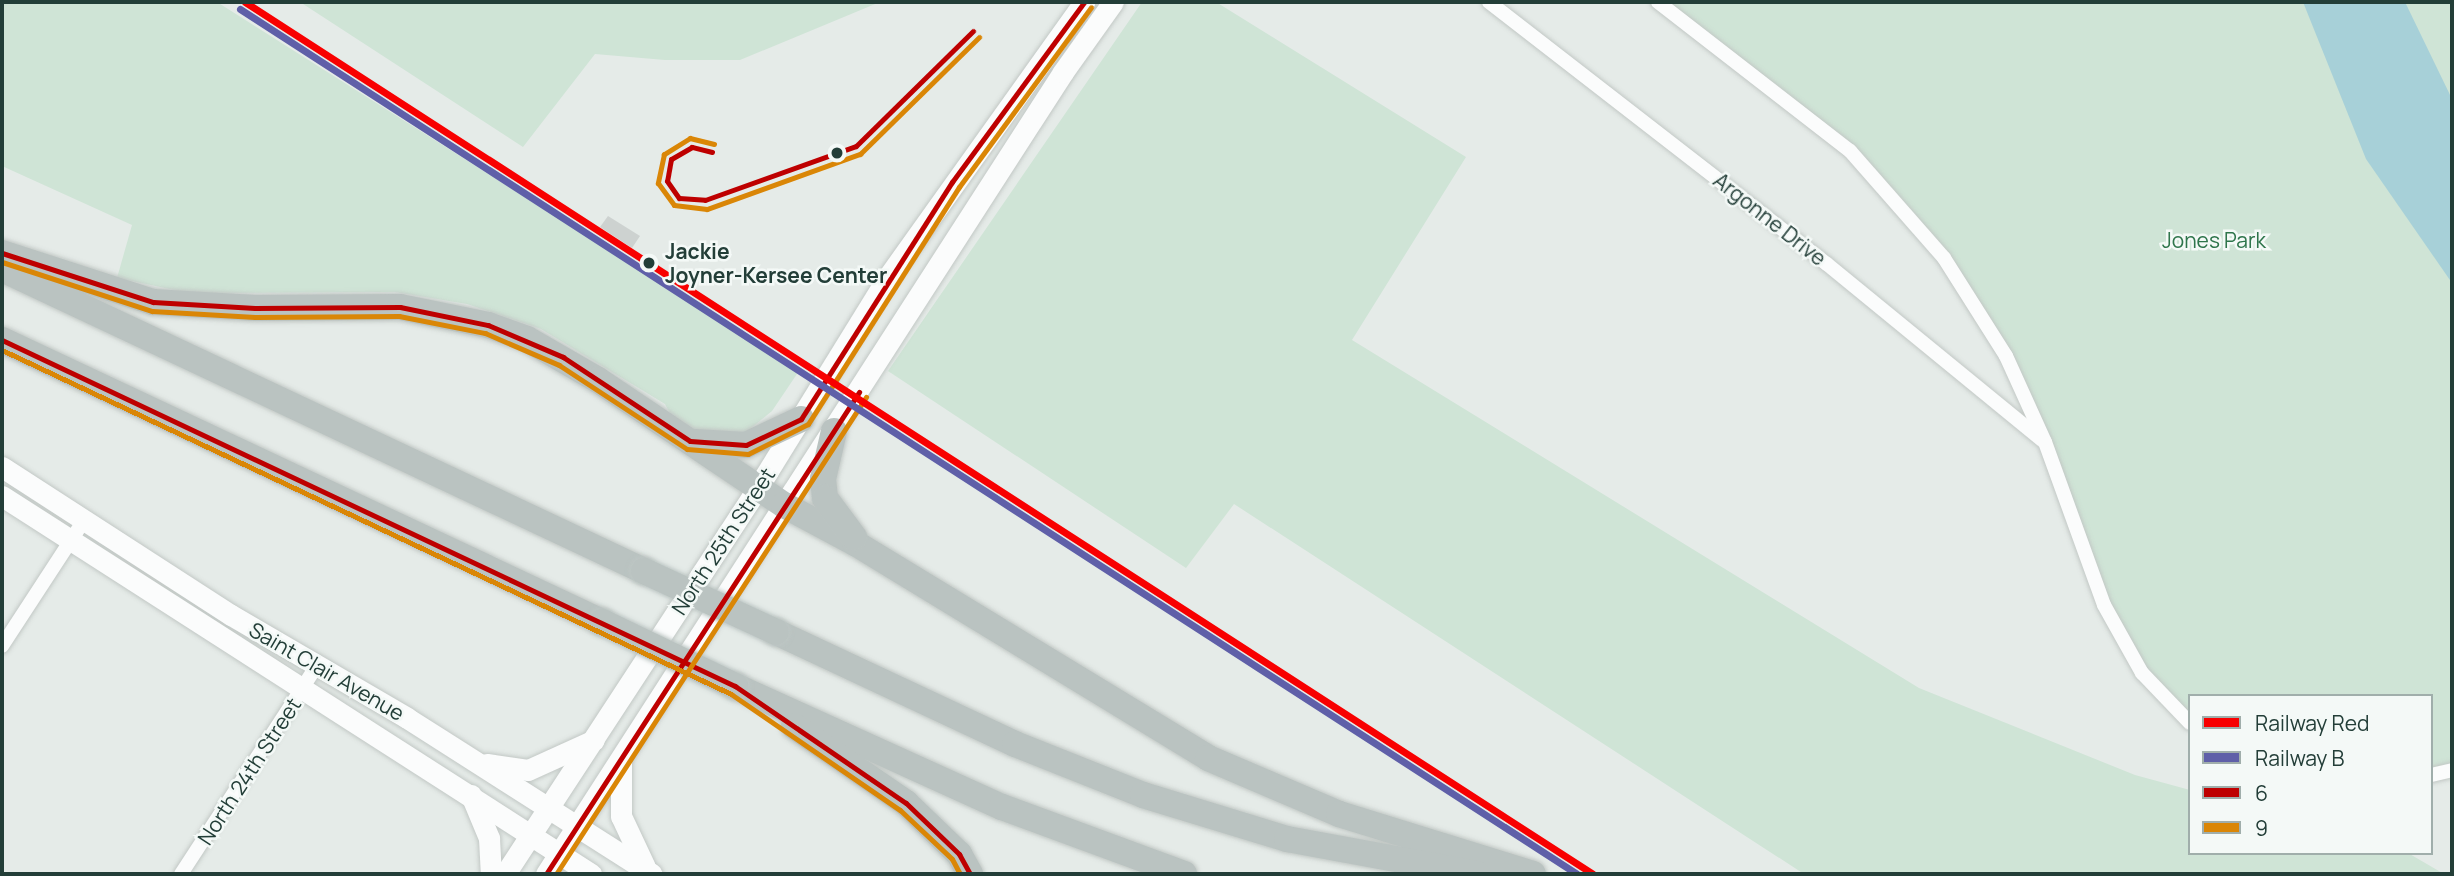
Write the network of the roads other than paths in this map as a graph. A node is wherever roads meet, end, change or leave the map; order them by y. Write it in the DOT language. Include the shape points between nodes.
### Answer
graph roads {
  1 [pos="1084,2"];
  2 [pos="1114,2"];
  3 [pos="1489,2"];
  4 [pos="1658,2"];
  5 [pos="2,253"];
  6 [pos="2,269"];
  7 [pos="2,340"];
  8 [pos="801,419"];
  9 [pos="834,431"];
  10 [pos="690,441"];
  11 [pos="2045,442"];
  12 [pos="2,467"];
  13 [pos="758,487"];
  14 [pos="2,496"];
  15 [pos="784,505"];
  16 [pos="83,520"];
  17 [pos="70,540"];
  18 [pos="867,551"];
  19 [pos="2,646"];
  20 [pos="316,667"];
  21 [pos="735,686"];
  22 [pos="302,690"];
  23 [pos="2188,721"];
  24 [pos="596,739"];
  25 [pos="621,756"];
  26 [pos="474,761"];
  27 [pos="2452,769"];
  28 [pos="2433,774"];
  29 [pos="471,795"];
  30 [pos="548,809"];
  31 [pos="576,827"];
  32 [pos="531,834"];
  33 [pos="559,854"];
  34 [pos="650,873"];
  35 [pos="181,874"];
  36 [pos="491,874"];
  37 [pos="505,874"];
  38 [pos="546,874"];
  39 [pos="591,874"];
  40 [pos="970,874"];
  41 [pos="1184,874"];
  42 [pos="1477,874"];
  43 [pos="1533,874"];
  1 -- 8 [label="main road, North 25th Street" via="907,248"];
  2 -- 9 [label="main road, North 25th Street" via="1063,72"];
  3 -- 11 [label="street, Argonne Drive" via="1817,256"];
  4 -- 11 [label="street" via="1850,151 1944,258 2006,356"];
  5 -- 10 [label="highway" via="153,302 256,308 400,307 488,325 562,357"];
  6 -- 42 [label="highway, bridge" via="1015,744 1143,796 1287,839"];
  7 -- 21 [label="highway, bridge"];
  8 -- 10 [label="highway" via="746,445"];
  8 -- 13 [label="main road, North 25th Street"];
  9 -- 15 [label="main road, North 25th Street"];
  9 -- 18 [label="highway" via="823,479 825,498 834,515"];
  10 -- 13 [label="highway"];
  11 -- 23 [label="street" via="2104,605 2142,673"];
  12 -- 16 [label="main road, Saint Clair Avenue"];
  13 -- 15 [label="highway"];
  13 -- 24 [label="main road, North 25th Street"];
  14 -- 17 [label="main road, Saint Clair Avenue"];
  15 -- 18 [label="highway"];
  15 -- 25 [label="main road, North 25th Street"];
  16 -- 17 [label="street"];
  16 -- 20 [label="main road, Saint Clair Avenue"];
  17 -- 19 [label="street"];
  17 -- 22 [label="main road, Saint Clair Avenue"];
  18 -- 43 [label="highway" via="1209,758 1339,814"];
  20 -- 22 [label="street, North 24th Street"];
  20 -- 26 [label="main road, Saint Clair Avenue"];
  21 -- 40 [label="highway" via="906,803 945,838"];
  21 -- 41 [label="highway" via="1002,807"];
  22 -- 29 [label="main road, Saint Clair Avenue"];
  22 -- 35 [label="street, North 24th Street"];
  24 -- 26 [label="main road" via="528,770"];
  24 -- 30 [label="main road, North 25th Street"];
  25 -- 31 [label="main road, North 25th Street"];
  25 -- 34 [label="main road" via="621,816"];
  26 -- 30 [label="main road, Saint Clair Avenue"];
  27 -- 28 [label="street"];
  29 -- 32 [label="main road, Saint Clair Avenue"];
  29 -- 36 [label="main road" via="489,838"];
  30 -- 31 [label="main road, Saint Clair Avenue"];
  30 -- 32 [label="main road, North 25th Street"];
  31 -- 33 [label="main road, North 25th Street"];
  31 -- 34 [label="main road, Saint Clair Avenue"];
  32 -- 33 [label="main road, Saint Clair Avenue"];
  32 -- 37 [label="main road, North 25th Street"];
  33 -- 38 [label="main road, North 25th Street"];
  33 -- 39 [label="main road, Saint Clair Avenue"];
}
